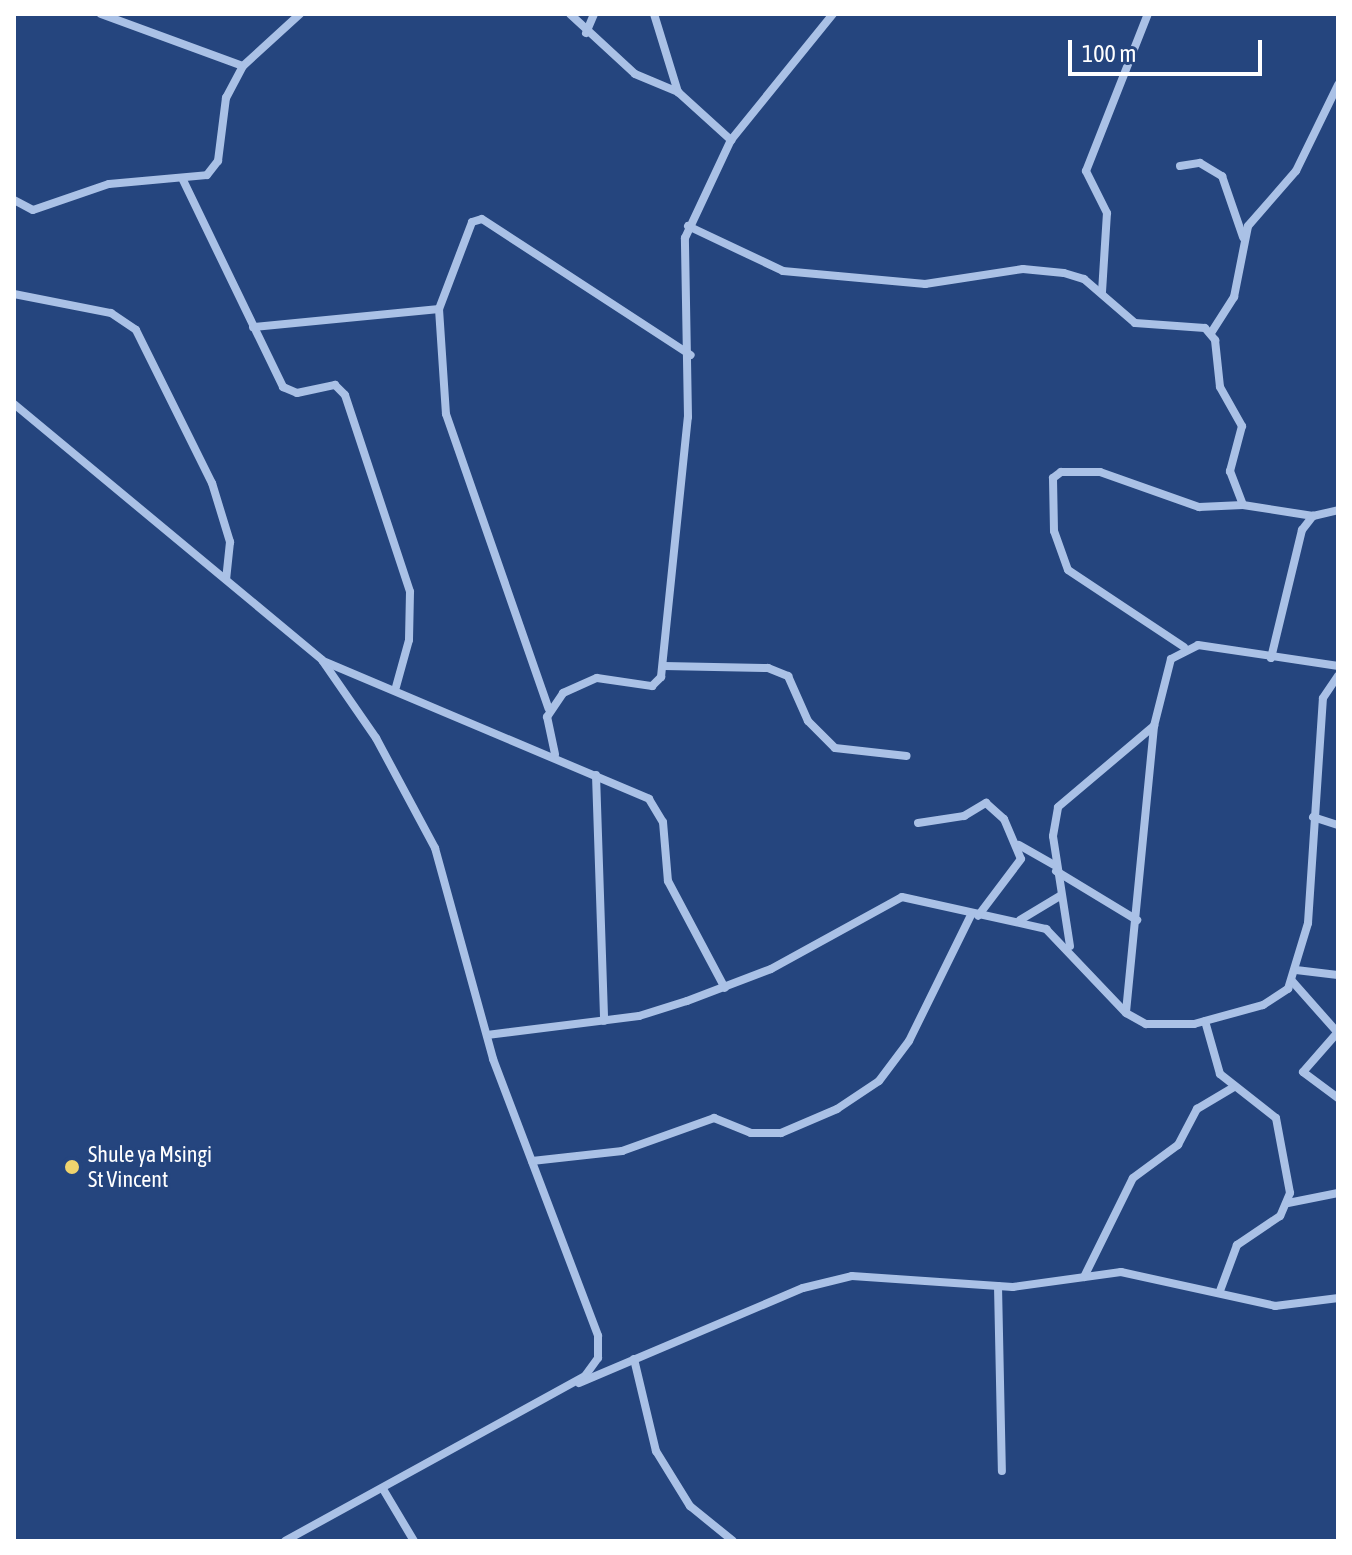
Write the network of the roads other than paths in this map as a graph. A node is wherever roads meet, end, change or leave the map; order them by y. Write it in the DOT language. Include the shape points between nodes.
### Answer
graph roads {
  1 [pos="101,14"];
  2 [pos="300,14"];
  3 [pos="570,14"];
  4 [pos="594,14"];
  5 [pos="654,14"];
  6 [pos="833,14"];
  7 [pos="1148,14"];
  8 [pos="586,33"];
  9 [pos="243,66"];
  10 [pos="1338,85"];
  11 [pos="678,92"];
  12 [pos="731,140"];
  13 [pos="1180,166"];
  14 [pos="183,180"];
  15 [pos="14,200"];
  16 [pos="688,226"];
  17 [pos="1244,238"];
  18 [pos="1102,292"];
  19 [pos="14,294"];
  20 [pos="439,309"];
  21 [pos="253,327"];
  22 [pos="1211,333"];
  23 [pos="691,355"];
  24 [pos="14,404"];
  25 [pos="1243,505"];
  26 [pos="1338,510"];
  27 [pos="1313,516"];
  28 [pos="226,579"];
  29 [pos="1184,647"];
  30 [pos="1271,658"];
  31 [pos="322,660"];
  32 [pos="664,666"];
  33 [pos="1338,666"];
  34 [pos="1338,676"];
  35 [pos="396,687"];
  36 [pos="549,709"];
  37 [pos="1154,726"];
  38 [pos="555,754"];
  39 [pos="907,756"];
  40 [pos="596,775"];
  41 [pos="1313,817"];
  42 [pos="918,823"];
  43 [pos="1338,825"];
  44 [pos="1019,845"];
  45 [pos="1056,868"];
  46 [pos="1060,896"];
  47 [pos="974,916"];
  48 [pos="1137,920"];
  49 [pos="1020,921"];
  50 [pos="1071,948"];
  51 [pos="1296,970"];
  52 [pos="1338,975"];
  53 [pos="1292,981"];
  54 [pos="725,988"];
  55 [pos="1126,1013"];
  56 [pos="604,1021"];
  57 [pos="1205,1021"];
  58 [pos="1338,1032"];
  59 [pos="487,1035"];
  60 [pos="1234,1087"];
  61 [pos="1338,1098"];
  62 [pos="532,1161"];
  63 [pos="1338,1193"];
  64 [pos="1288,1203"];
  65 [pos="1084,1277"];
  66 [pos="998,1286"];
  67 [pos="1220,1291"];
  68 [pos="1338,1298"];
  69 [pos="634,1359"];
  70 [pos="559,1390"];
  71 [pos="1002,1471"];
  72 [pos="383,1489"];
  73 [pos="285,1541"];
  74 [pos="414,1541"];
  75 [pos="733,1541"];
  1 -- 9 [label="street"];
  2 -- 9 [label="street"];
  3 -- 8 [label="street"];
  4 -- 8 [label="street"];
  5 -- 11 [label="street"];
  6 -- 12 [label="street"];
  7 -- 18 [label="street" via="1086,171 1107,213"];
  8 -- 11 [label="street" via="635,74"];
  9 -- 14 [label="street" via="222,109 218,161 207,175"];
  10 -- 17 [label="street" via="1296,171"];
  11 -- 12 [label="street"];
  12 -- 16 [label="street"];
  13 -- 17 [label="street" via="1200,163 1222,176"];
  14 -- 15 [label="street" via="109,184 33,210"];
  14 -- 21 [label="street"];
  16 -- 18 [label="street" via="783,271 925,284 1042,269 1084,279"];
  16 -- 23 [label="street" via="683,275"];
  17 -- 22 [label="street" via="1237,288"];
  18 -- 22 [label="street" via="1135,323"];
  19 -- 28 [label="street" via="111,313 136,330 212,483 230,542"];
  20 -- 21 [label="street"];
  20 -- 23 [label="street" via="472,222 482,219"];
  20 -- 36 [label="street" via="446,414"];
  21 -- 35 [label="street" via="289,393 335,385 345,395 410,592 409,640"];
  22 -- 25 [label="street" via="1220,387 1242,426 1230,471"];
  23 -- 32 [label="street"];
  24 -- 28 [label="street"];
  25 -- 27 [label="street"];
  25 -- 29 [label="street" via="1199,507 1100,472 1061,472 1053,478 1054,531 1068,570"];
  26 -- 27 [label="street"];
  27 -- 30 [label="street" via="1294,551"];
  28 -- 31 [label="street"];
  29 -- 30 [label="street"];
  29 -- 37 [label="street" via="1163,676"];
  30 -- 33 [label="street"];
  31 -- 35 [label="street"];
  31 -- 59 [label="street" via="376,738 435,848"];
  32 -- 36 [label="street" via="652,686 597,678 563,693"];
  32 -- 39 [label="street" via="768,668 788,676 808,721 835,748"];
  34 -- 41 [label="street" via="1323,698"];
  35 -- 38 [label="street"];
  36 -- 38 [label="street"];
  37 -- 45 [label="street" via="1065,797 1055,816"];
  37 -- 48 [label="street"];
  38 -- 40 [label="street"];
  40 -- 54 [label="street" via="660,811 668,881"];
  40 -- 56 [label="street"];
  41 -- 43 [label="street"];
  41 -- 51 [label="street" via="1308,923"];
  42 -- 44 [label="street" via="964,816 989,803"];
  44 -- 45 [label="street"];
  44 -- 47 [label="street" via="1018,866"];
  45 -- 46 [label="street"];
  45 -- 48 [label="street"];
  46 -- 49 [label="street"];
  46 -- 50 [label="street"];
  47 -- 49 [label="street"];
  47 -- 54 [label="street" via="897,897"];
  47 -- 62 [label="street" via="909,1041 879,1081 837,1109 781,1133 751,1133 714,1118 622,1151"];
  48 -- 55 [label="street"];
  49 -- 50 [label="street" via="1046,929"];
  50 -- 55 [label="street"];
  51 -- 52 [label="street"];
  51 -- 53 [label="street"];
  53 -- 57 [label="street" via="1263,1005"];
  53 -- 58 [label="street"];
  54 -- 56 [label="street"];
  55 -- 57 [label="street" via="1146,1024"];
  56 -- 59 [label="street"];
  57 -- 60 [label="street" via="1217,1068"];
  58 -- 61 [label="street" via="1303,1072"];
  59 -- 62 [label="street"];
  60 -- 64 [label="street" via="1266,1103 1276,1118"];
  60 -- 65 [label="street" via="1197,1109 1178,1145 1133,1178"];
  62 -- 70 [label="street" via="598,1336 592,1369"];
  63 -- 64 [label="street"];
  64 -- 67 [label="street" via="1273,1222 1237,1245"];
  65 -- 66 [label="street"];
  65 -- 67 [label="street" via="1146,1274"];
  66 -- 69 [label="street" via="829,1280"];
  66 -- 71 [label="street"];
  67 -- 68 [label="street" via="1296,1309"];
  69 -- 70 [label="street"];
  69 -- 75 [label="street" via="656,1451 690,1506"];
  70 -- 72 [label="street"];
  72 -- 73 [label="street"];
  72 -- 74 [label="street"];
}
